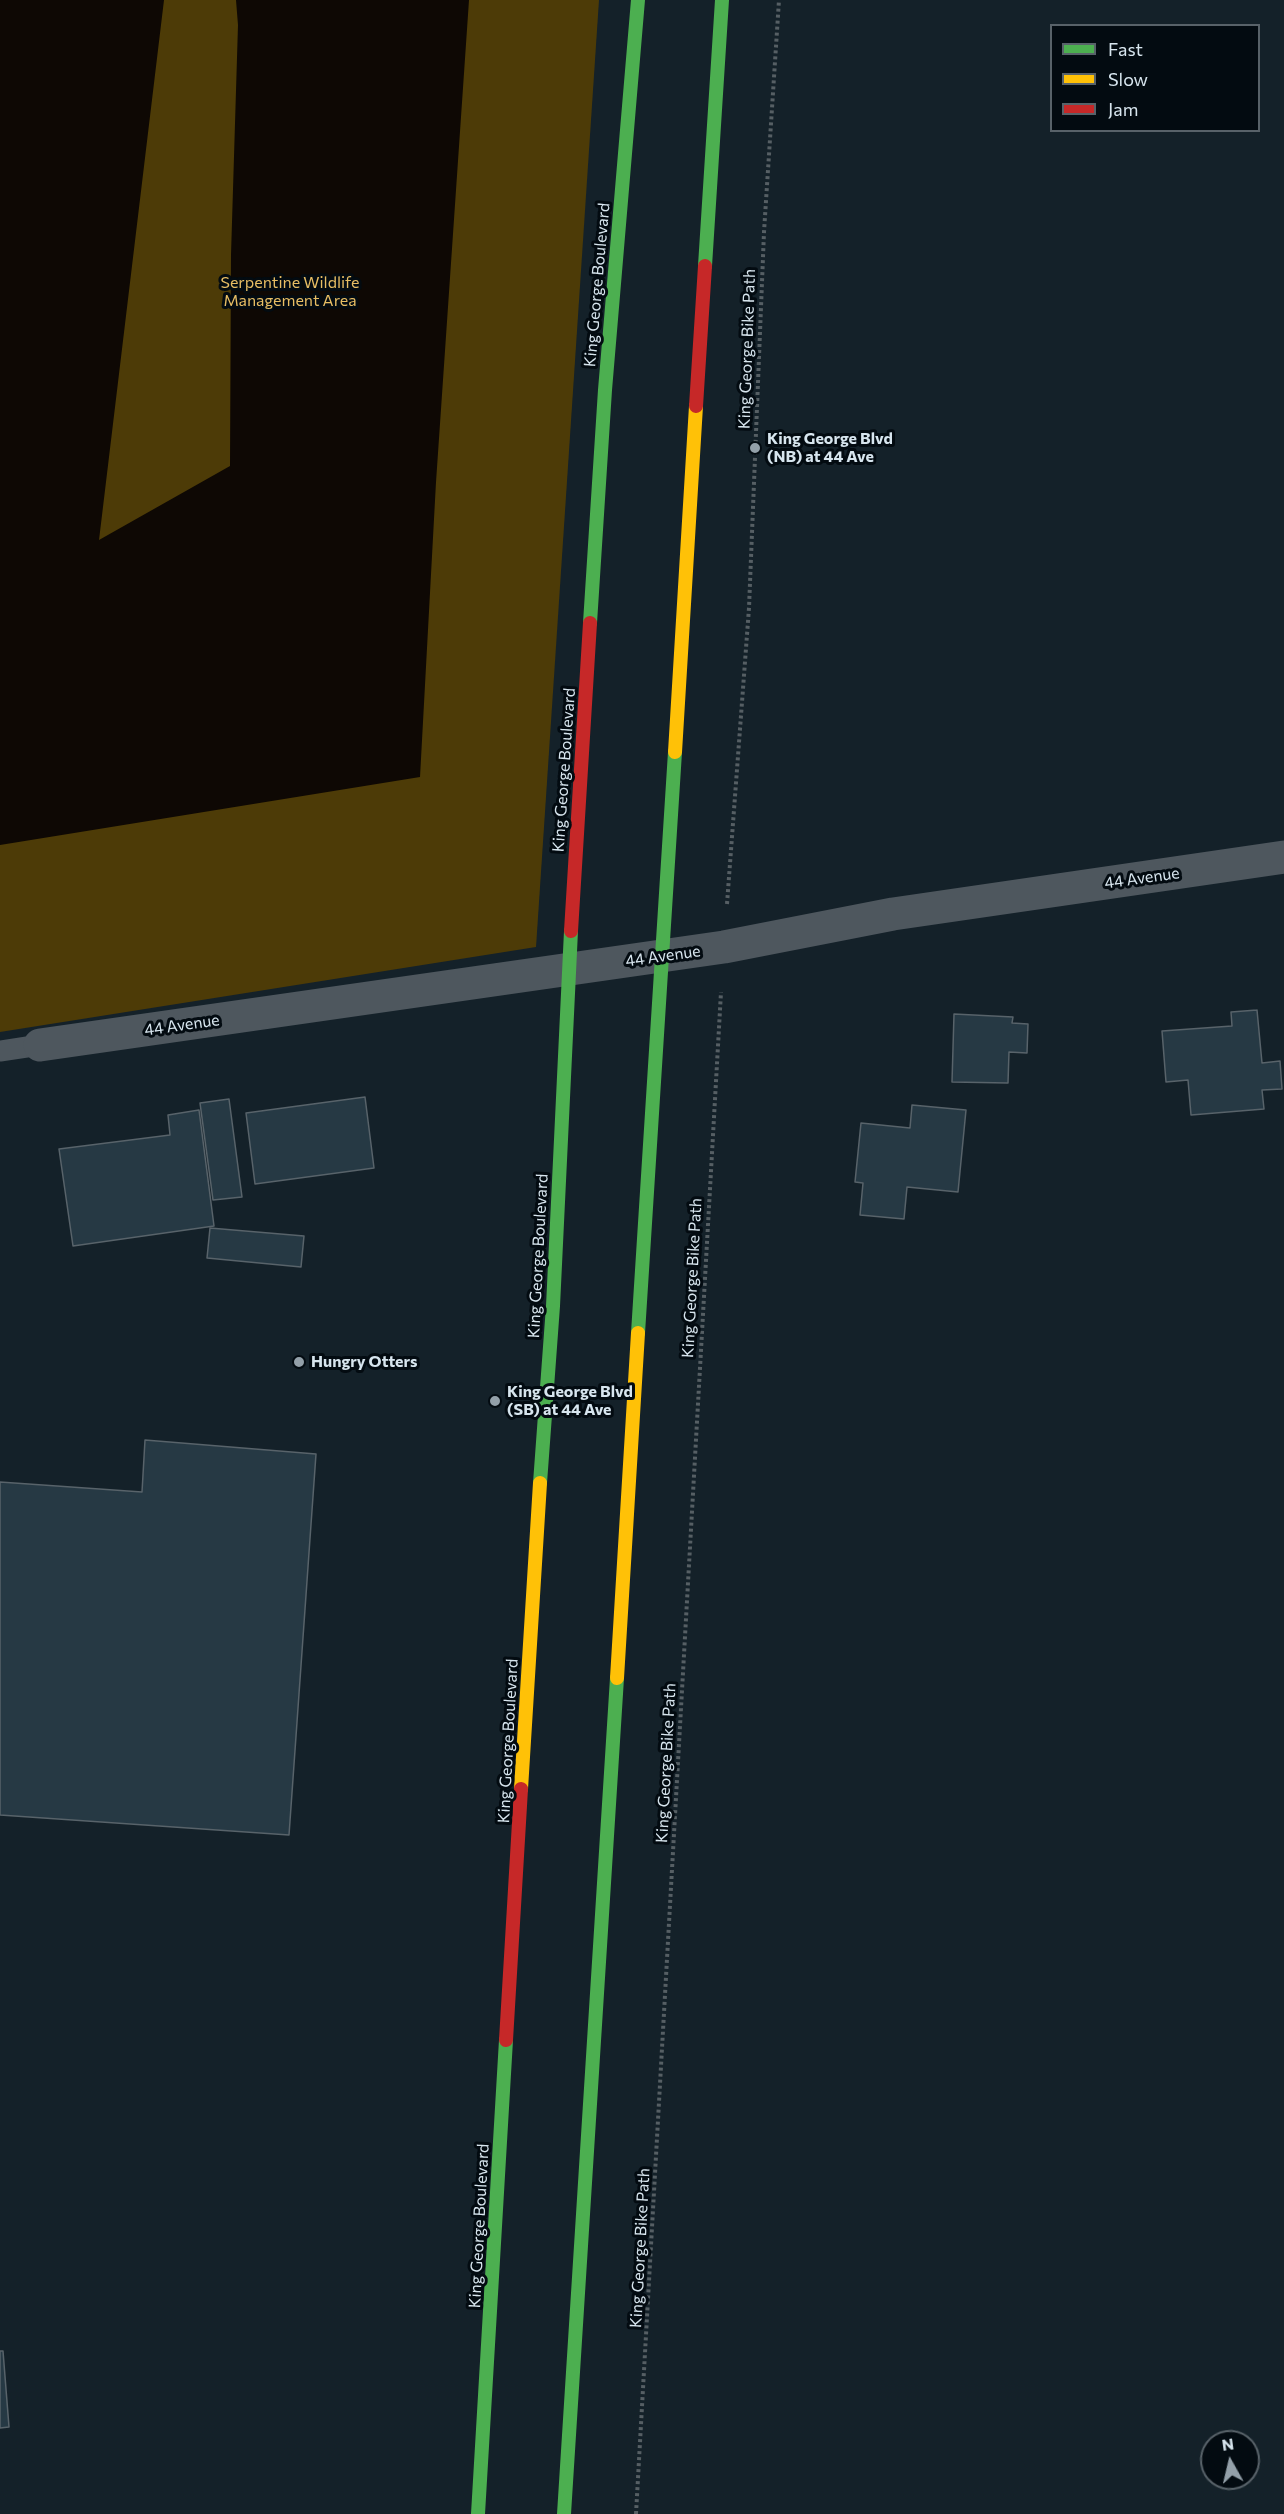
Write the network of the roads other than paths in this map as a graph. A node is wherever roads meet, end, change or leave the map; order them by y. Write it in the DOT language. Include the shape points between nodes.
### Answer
graph roads {
  1 [pos="638,0"];
  2 [pos="722,0"];
  3 [pos="1284,857"];
  4 [pos="661,956"];
  5 [pos="569,968"];
  6 [pos="40,1045"];
  7 [pos="0,1051"];
  8 [pos="478,2514"];
  9 [pos="564,2514"];
  1 -- 5 [label="main road, King George Boulevard" via="605,390"];
  2 -- 4 [label="main road"];
  3 -- 4 [label="street, 44 Avenue" via="892,914"];
  4 -- 5 [label="street, 44 Avenue"];
  4 -- 9 [label="main road"];
  5 -- 6 [label="street, 44 Avenue"];
  5 -- 8 [label="main road, King George Boulevard" via="553,1306"];
  6 -- 7 [label="lane"];
}
